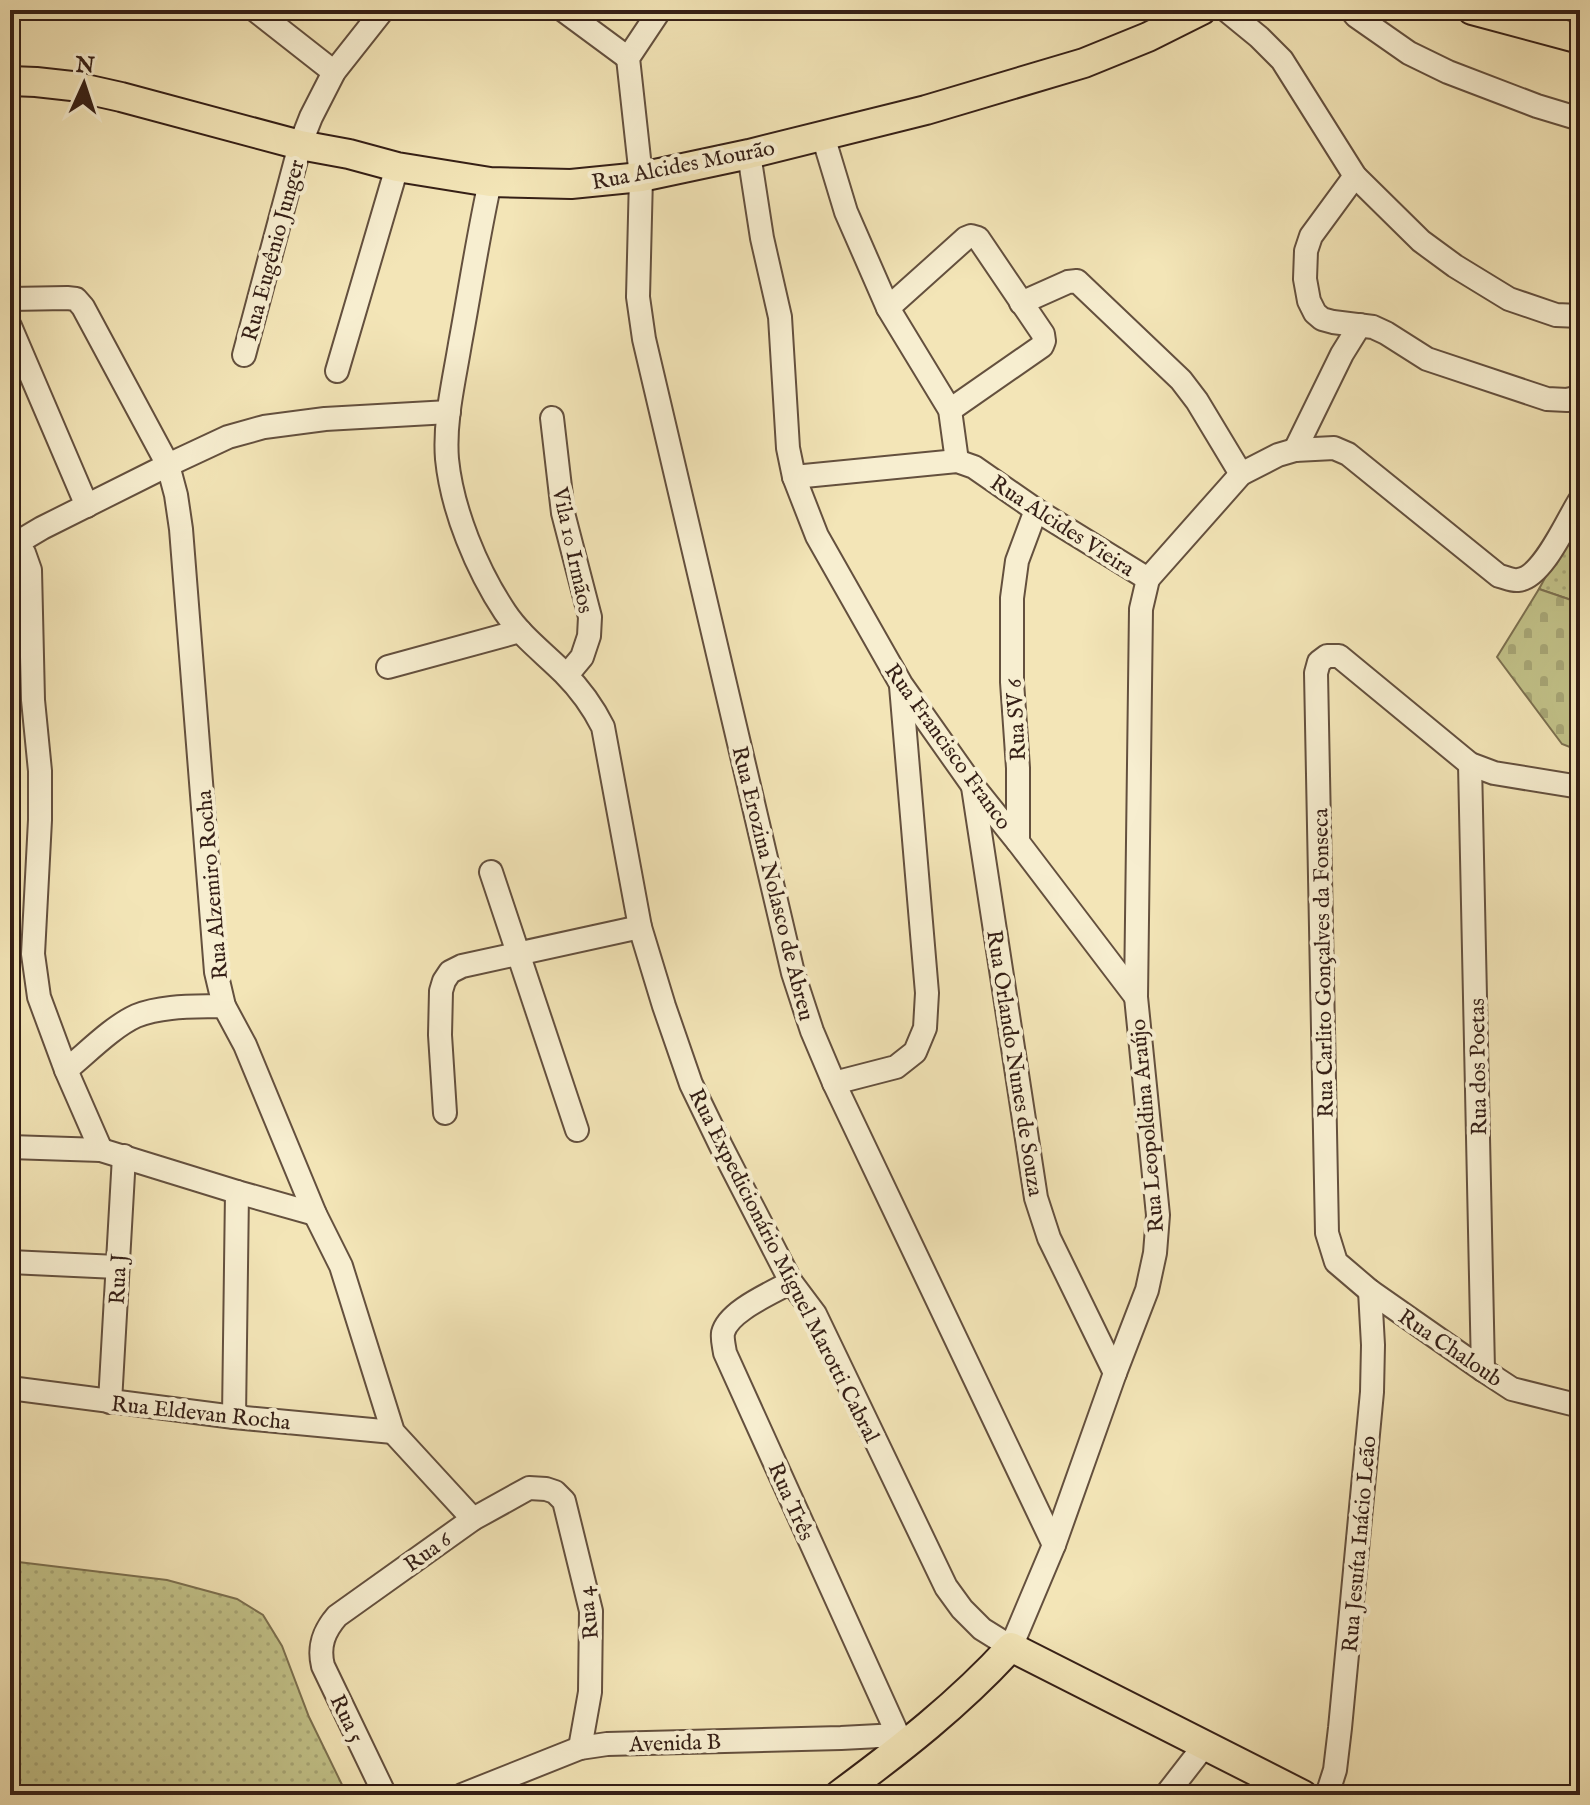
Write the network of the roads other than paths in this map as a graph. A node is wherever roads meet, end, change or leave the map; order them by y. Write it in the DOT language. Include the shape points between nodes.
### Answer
graph roads {
  1 [pos="255,10"];
  2 [pos="383,10"];
  3 [pos="563,10"];
  4 [pos="660,10"];
  5 [pos="1202,10"];
  6 [pos="1226,10"];
  7 [pos="1351,10"];
  8 [pos="1472,10"];
  9 [pos="1580,39"];
  10 [pos="628,58"];
  11 [pos="334,72"];
  12 [pos="10,81"];
  13 [pos="1580,119"];
  14 [pos="823,136"];
  15 [pos="300,145"];
  16 [pos="749,154"];
  17 [pos="397,167"];
  18 [pos="1355,176"];
  19 [pos="641,177"];
  20 [pos="490,182"];
  21 [pos="10,299"];
  22 [pos="1021,303"];
  23 [pos="888,308"];
  24 [pos="1580,316"];
  25 [pos="1360,325"];
  26 [pos="10,326"];
  27 [pos="244,355"];
  28 [pos="337,371"];
  29 [pos="1580,397"];
  30 [pos="950,410"];
  31 [pos="449,412"];
  32 [pos="552,418"];
  33 [pos="1295,450"];
  34 [pos="957,461"];
  35 [pos="168,465"];
  36 [pos="1241,474"];
  37 [pos="794,477"];
  38 [pos="87,506"];
  39 [pos="1578,506"];
  40 [pos="1036,510"];
  41 [pos="12,544"];
  42 [pos="1148,579"];
  43 [pos="520,631"];
  44 [pos="388,667"];
  45 [pos="567,675"];
  46 [pos="901,684"];
  47 [pos="1470,764"];
  48 [pos="973,786"];
  49 [pos="1580,787"];
  50 [pos="1018,842"];
  51 [pos="491,872"];
  52 [pos="640,927"];
  53 [pos="519,954"];
  54 [pos="1136,997"];
  55 [pos="224,1006"];
  56 [pos="66,1070"];
  57 [pos="834,1083"];
  58 [pos="445,1113"];
  59 [pos="577,1130"];
  60 [pos="10,1147"];
  61 [pos="101,1150"];
  62 [pos="124,1156"];
  63 [pos="237,1192"];
  64 [pos="315,1214"];
  65 [pos="10,1262"];
  66 [pos="1336,1262"];
  67 [pos="117,1267"];
  68 [pos="791,1282"];
  69 [pos="1370,1291"];
  70 [pos="1483,1370"];
  71 [pos="1115,1373"];
  72 [pos="10,1388"];
  73 [pos="1580,1391"];
  74 [pos="1535,1396"];
  75 [pos="110,1402"];
  76 [pos="1580,1406"];
  77 [pos="234,1417"];
  78 [pos="393,1432"];
  79 [pos="546,1489"];
  80 [pos="473,1519"];
  81 [pos="1054,1545"];
  82 [pos="323,1639"];
  83 [pos="1011,1647"];
  84 [pos="902,1740"];
  85 [pos="1204,1746"];
  86 [pos="580,1748"];
  87 [pos="385,1795"];
  88 [pos="462,1795"];
  89 [pos="839,1795"];
  90 [pos="1166,1795"];
  91 [pos="1303,1795"];
  92 [pos="1327,1795"];
  1 -- 11 [label="street"];
  2 -- 11 [label="street, Rua Eugênio Junger"];
  3 -- 10 [label="street"];
  4 -- 10 [label="street"];
  5 -- 14 [label="main road, Rua Alcides Mourão" via="1084,63"];
  6 -- 18 [label="street" via="1282,60"];
  7 -- 13 [label="street" via="1409,53 1448,72"];
  8 -- 9 [label="main road"];
  10 -- 19 [label="street, Rua Erozina Nolasco de Abreu"];
  11 -- 15 [label="street, Rua Eugênio Junger"];
  12 -- 15 [label="main road, Rua Alcides Mourão" via="72,86"];
  14 -- 16 [label="main road, Rua Alcides Mourão"];
  14 -- 23 [label="street" via="846,212"];
  15 -- 17 [label="main road, Rua Alcides Mourão"];
  15 -- 27 [label="street, Rua Eugênio Junger"];
  16 -- 19 [label="main road, Rua Alcides Mourão"];
  16 -- 37 [label="street, Rua Francisco Franco" via="780,317"];
  17 -- 20 [label="main road, Rua Alcides Mourão"];
  17 -- 28 [label="street"];
  18 -- 24 [label="street" via="1421,241 1455,266 1509,299 1556,315"];
  18 -- 25 [label="street" via="1311,236 1305,279 1309,301 1322,319"];
  19 -- 20 [label="main road, Rua Alcides Mourão" via="571,184"];
  19 -- 57 [label="street, Rua Erozina Nolasco de Abreu" via="638,297 644,339 793,973"];
  20 -- 31 [label="street, Rua Expedicionário Miguel Marotti Cabral"];
  21 -- 35 [label="street, Rua Alzemiro Rocha" via="76,299"];
  22 -- 23 [label="street" via="978,238 971,236"];
  22 -- 30 [label="street" via="1043,334 1042,346"];
  22 -- 36 [label="street" via="1077,281 1181,380"];
  23 -- 30 [label="street"];
  25 -- 29 [label="street" via="1386,333 1427,359 1476,376 1547,399"];
  25 -- 33 [label="street"];
  26 -- 38 [label="street"];
  30 -- 34 [label="street"];
  31 -- 35 [label="street" via="264,427"];
  31 -- 43 [label="street, Rua Expedicionário Miguel Marotti Cabral" via="447,457 453,496 492,591"];
  32 -- 45 [label="street, Vila 10 Irmãos" via="563,513 590,617 582,657"];
  33 -- 36 [label="street, Rua Alcides Vieira"];
  33 -- 39 [label="street, Rua Alcides Vieira" via="1334,448 1348,454 1499,576 1516,581 1542,563"];
  34 -- 37 [label="street"];
  34 -- 40 [label="street, Rua Alcides Vieira"];
  35 -- 38 [label="street"];
  35 -- 55 [label="street, Rua Alzemiro Rocha" via="181,529 216,972"];
  36 -- 42 [label="street, Rua Alcides Vieira"];
  37 -- 46 [label="street, Rua Francisco Franco" via="817,536"];
  38 -- 41 [label="street"];
  40 -- 42 [label="street, Rua Alcides Vieira"];
  40 -- 50 [label="street, Rua SV 6" via="1017,561 1012,598"];
  41 -- 56 [label="street" via="24,553 30,570 40,771 33,954 39,997"];
  42 -- 54 [label="street, Rua Leopoldina Araújo" via="1141,609"];
  43 -- 44 [label="street"];
  43 -- 45 [label="street, Rua Expedicionário Miguel Marotti Cabral"];
  45 -- 52 [label="street, Rua Expedicionário Miguel Marotti Cabral" via="603,727"];
  46 -- 48 [label="street, Rua Francisco Franco"];
  46 -- 57 [label="street" via="927,993 925,1028 915,1052 896,1067"];
  47 -- 49 [label="street"];
  47 -- 66 [label="street, Rua Carlito Gonçalves da Fonseca" via="1339,656 1319,662 1327,1233"];
  47 -- 70 [label="street, Rua dos Poetas"];
  48 -- 50 [label="street, Rua Francisco Franco"];
  48 -- 71 [label="street, Rua Orlando Nunes de Souza" via="1036,1198 1049,1238"];
  50 -- 54 [label="street, Rua Francisco Franco"];
  51 -- 53 [label="street"];
  52 -- 53 [label="street"];
  52 -- 68 [label="street, Rua Expedicionário Miguel Marotti Cabral" via="691,1084"];
  53 -- 58 [label="street" via="462,966 444,981 440,1035"];
  53 -- 59 [label="street"];
  54 -- 71 [label="street, Rua Leopoldina Araújo" via="1158,1215 1147,1290"];
  55 -- 56 [label="street" via="162,1009 135,1017"];
  55 -- 64 [label="street, Rua Alzemiro Rocha"];
  56 -- 61 [label="street"];
  57 -- 81 [label="street, Rua Erozina Nolasco de Abreu"];
  60 -- 61 [label="street"];
  61 -- 62 [label="street"];
  62 -- 63 [label="street"];
  62 -- 67 [label="street, Rua J"];
  63 -- 64 [label="street"];
  63 -- 77 [label="street"];
  64 -- 78 [label="street, Rua Alzemiro Rocha" via="341,1266"];
  65 -- 67 [label="street"];
  66 -- 69 [label="street, Rua Chaloub"];
  67 -- 75 [label="street, Rua J"];
  68 -- 83 [label="street, Rua Expedicionário Miguel Marotti Cabral" via="815,1314 946,1587 982,1629"];
  68 -- 84 [label="street, Rua Três" via="726,1324 725,1353"];
  69 -- 70 [label="street, Rua Chaloub"];
  69 -- 92 [label="street, Rua Jesuíta Inácio Leão" via="1372,1392 1340,1728"];
  70 -- 74 [label="street, Rua Chaloub" via="1512,1389"];
  71 -- 81 [label="street, Rua Leopoldina Araújo"];
  72 -- 75 [label="street, Rua Eldevan Rocha"];
  73 -- 74 [label="street"];
  74 -- 76 [label="street, Rua Chaloub"];
  75 -- 77 [label="street, Rua Eldevan Rocha"];
  77 -- 78 [label="street, Rua Eldevan Rocha"];
  78 -- 80 [label="street, Rua Alzemiro Rocha"];
  79 -- 80 [label="street, Rua 6" via="529,1488"];
  79 -- 86 [label="street, Rua 4" via="564,1501 591,1611 590,1692"];
  80 -- 82 [label="street, Rua 6" via="337,1616"];
  81 -- 83 [label="street, Rua Leopoldina Araújo"];
  82 -- 87 [label="street, Rua 5" via="323,1666"];
  83 -- 84 [label="main road" via="962,1697"];
  83 -- 85 [label="main road"];
  84 -- 86 [label="street, Avenida B"];
  84 -- 89 [label="main road"];
  85 -- 90 [label="street"];
  85 -- 91 [label="main road"];
  86 -- 88 [label="street, Avenida B"];
}
